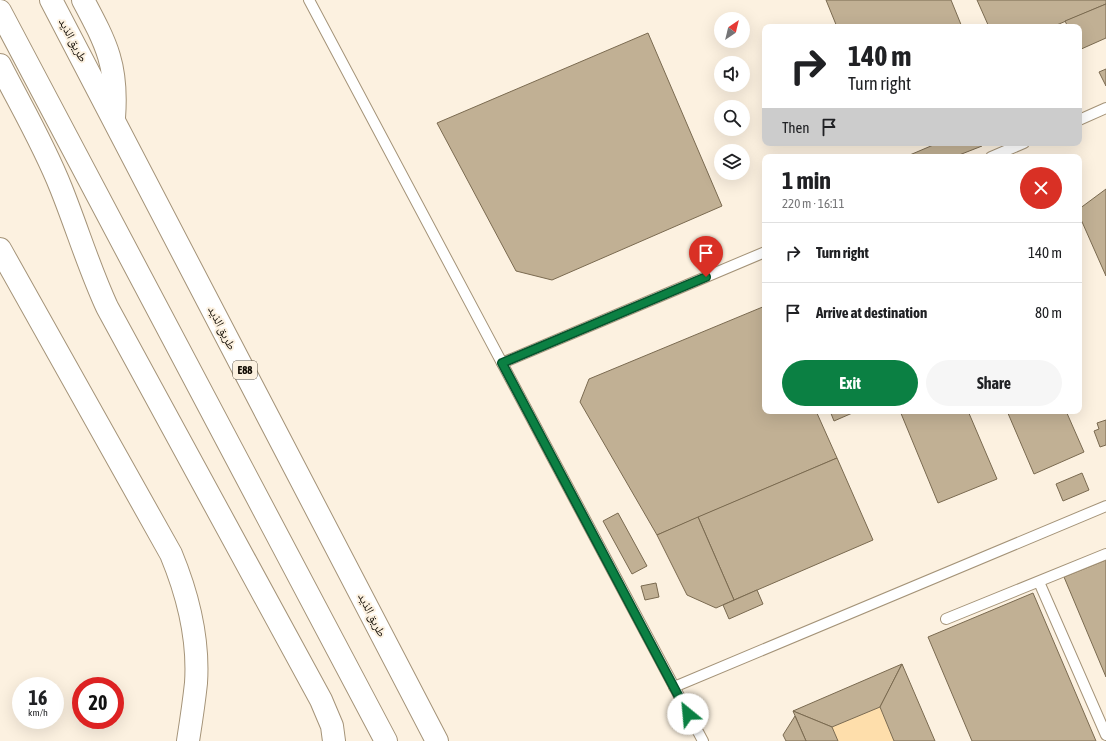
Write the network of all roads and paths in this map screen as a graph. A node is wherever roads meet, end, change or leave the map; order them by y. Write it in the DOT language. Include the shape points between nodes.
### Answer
graph roads {
  1 [pos="51,0"];
  2 [pos="83,0"];
  3 [pos="309,0"];
  4 [pos="0,11"];
  5 [pos="0,66"];
  6 [pos="1106,108"];
  7 [pos="114,118"];
  8 [pos="1082,119"];
  9 [pos="1017,146"];
  10 [pos="998,154"];
  11 [pos="0,249"];
  12 [pos="762,253"];
  13 [pos="502,363"];
  14 [pos="1106,506"];
  15 [pos="1106,554"];
  16 [pos="1038,582"];
  17 [pos="946,619"];
  18 [pos="674,687"];
  19 [pos="1106,735"];
  20 [pos="188,741"];
  21 [pos="334,741"];
  22 [pos="386,741"];
  23 [pos="437,741"];
  24 [pos="702,741"];
  1 -- 7 [label="main road, طريق الذيد / E88"];
  2 -- 7 [label="main road" via="106,46 114,69"];
  3 -- 13 [label="lane"];
  4 -- 22 [label="main road"];
  5 -- 21 [label="main road" via="50,160 94,280 107,307 321,700 332,726"];
  6 -- 8 [label="lane"];
  7 -- 23 [label="main road, طريق الذيد / E88"];
  9 -- 10 [label="lane"];
  11 -- 20 [label="main road" via="171,554 184,585 192,617 196,650 196,682"];
  12 -- 13 [label="lane"];
  13 -- 18 [label="lane"];
  14 -- 18 [label="lane"];
  15 -- 16 [label="lane"];
  16 -- 17 [label="lane"];
  16 -- 19 [label="lane"];
  18 -- 24 [label="lane"];
}
